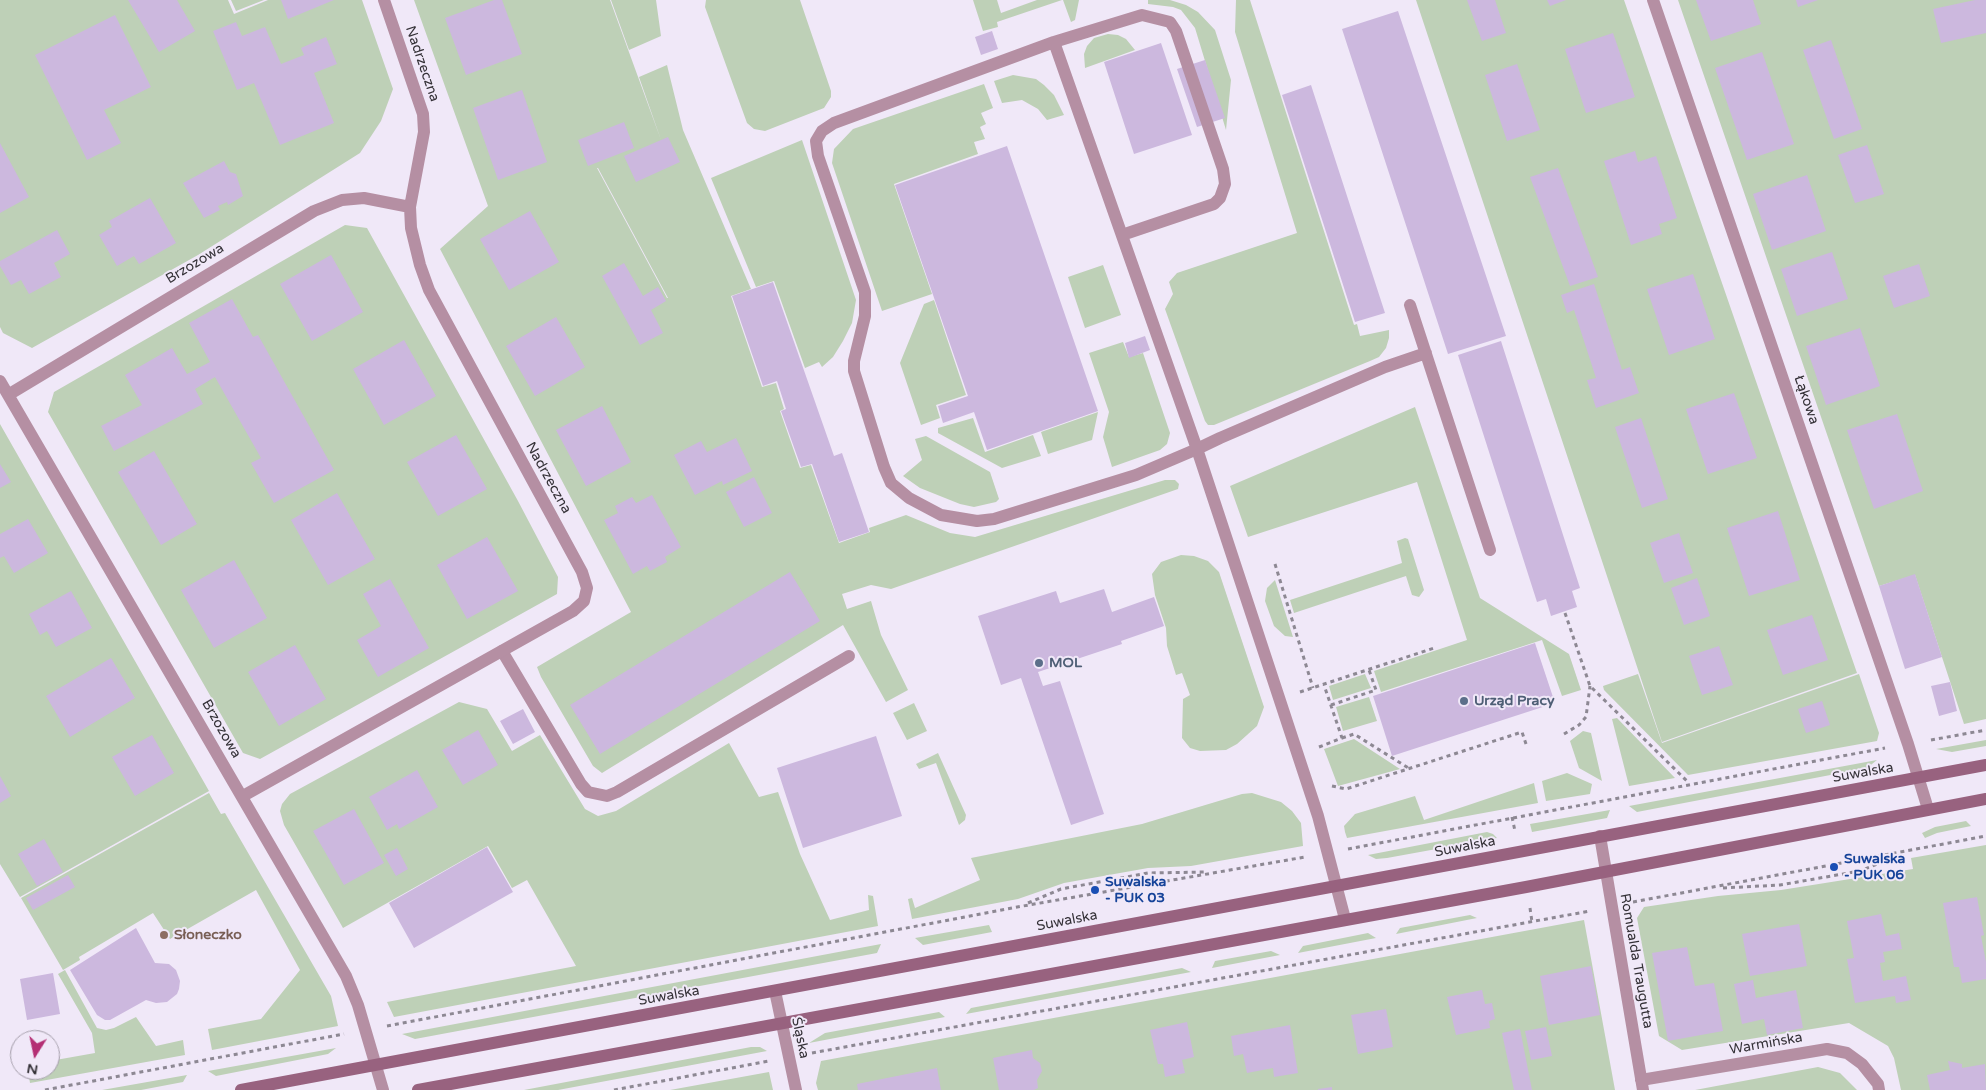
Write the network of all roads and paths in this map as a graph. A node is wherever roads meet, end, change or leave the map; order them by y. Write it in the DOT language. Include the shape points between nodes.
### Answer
graph roads {
  1 [pos="384,0"];
  2 [pos="1653,0"];
  3 [pos="1054,42"];
  4 [pos="410,206"];
  5 [pos="1122,235"];
  6 [pos="1410,305"];
  7 [pos="1426,354"];
  8 [pos="0,381"];
  9 [pos="8,395"];
  10 [pos="1197,450"];
  11 [pos="1490,550"];
  12 [pos="1275,564"];
  13 [pos="1566,613"];
  14 [pos="1434,648"];
  15 [pos="502,651"];
  16 [pos="849,656"];
  17 [pos="1369,670"];
  18 [pos="1324,685"];
  19 [pos="1590,686"];
  20 [pos="1313,688"];
  21 [pos="1297,693"];
  22 [pos="1331,705"];
  23 [pos="1986,730"];
  24 [pos="1564,734"];
  25 [pos="1342,738"];
  26 [pos="1926,741"];
  27 [pos="1527,747"];
  28 [pos="1886,748"];
  29 [pos="1321,754"];
  30 [pos="1986,765"];
  31 [pos="1410,769"];
  32 [pos="1329,778"];
  33 [pos="1918,778"];
  34 [pos="1689,783"];
  35 [pos="243,796"];
  36 [pos="1986,799"];
  37 [pos="1928,809"];
  38 [pos="1600,836"];
  39 [pos="1986,836"];
  40 [pos="1910,851"];
  41 [pos="1327,853"];
  42 [pos="1218,871"];
  43 [pos="1606,872"];
  44 [pos="1336,886"];
  45 [pos="1711,888"];
  46 [pos="1630,903"];
  47 [pos="1022,906"];
  48 [pos="1597,909"];
  49 [pos="1345,918"];
  50 [pos="775,992"];
  51 [pos="781,1022"];
  52 [pos="393,1025"];
  53 [pos="342,1034"];
  54 [pos="808,1054"];
  55 [pos="775,1060"];
  56 [pos="376,1065"];
  57 [pos="1642,1085"];
  58 [pos="45,1090"];
  59 [pos="241,1090"];
  60 [pos="383,1090"];
  61 [pos="418,1090"];
  62 [pos="614,1090"];
  63 [pos="796,1090"];
  64 [pos="1879,1090"];
  1 -- 4 [label="street, Nadrzeczna" via="423,114 424,132"];
  2 -- 33 [label="street, Łąkowa"];
  3 -- 5 [label="street"];
  3 -- 5 [label="street" via="1142,15 1170,22 1176,31 1223,169 1225,184 1214,204"];
  3 -- 10 [label="street" via="834,123 822,131 816,141 818,156 865,292 865,316 854,371 884,467 891,483 909,498 941,515 977,521 994,519 1136,475"];
  4 -- 9 [label="street, Brzozowa" via="364,198 342,200 314,211"];
  4 -- 15 [label="street, Nadrzeczna" via="411,228 429,290 588,588 584,601 573,611"];
  5 -- 10 [label="street"];
  6 -- 7 [label="street"];
  7 -- 10 [label="street" via="1385,367"];
  7 -- 11 [label="street"];
  8 -- 9 [label="street, Brzozowa"];
  9 -- 35 [label="street, Brzozowa"];
  10 -- 41 [label="street" via="1318,816"];
  12 -- 20 [label="path"];
  13 -- 19 [label="path"];
  14 -- 17 [label="path"];
  15 -- 16 [label="street" via="581,784 588,792 607,796"];
  15 -- 35 [label="street, Nadrzeczna"];
  17 -- 18 [label="path"];
  17 -- 22 [label="path" via="1376,690"];
  18 -- 20 [label="path"];
  18 -- 22 [label="path"];
  19 -- 24 [label="path" via="1586,717 1580,725"];
  19 -- 34 [label="path"];
  20 -- 21 [label="path"];
  22 -- 25 [label="path"];
  23 -- 26 [label="path"];
  25 -- 29 [label="path" via="1319,746"];
  25 -- 31 [label="path" via="1354,734"];
  27 -- 31 [label="path" via="1522,732"];
  28 -- 34 [label="path"];
  30 -- 33 [label="street, Suwalska"];
  31 -- 32 [label="path" via="1346,789 1332,786"];
  33 -- 37 [label="street, Łąkowa"];
  33 -- 38 [label="street, Suwalska"];
  34 -- 41 [label="path"];
  35 -- 56 [label="street, Brzozowa" via="346,976"];
  36 -- 37 [label="street"];
  37 -- 43 [label="street"];
  38 -- 43 [label="street, Romualda Traugutta"];
  38 -- 44 [label="street, Suwalska"];
  39 -- 40 [label="path"];
  40 -- 45 [label="path"];
  40 -- 45 [label="path" via="1860,871 1780,885"];
  41 -- 42 [label="path"];
  41 -- 44 [label="street"];
  42 -- 47 [label="path"];
  42 -- 47 [label="path" via="1148,873 1061,889"];
  43 -- 49 [label="street"];
  43 -- 57 [label="street, Romualda Traugutta"];
  44 -- 49 [label="street"];
  44 -- 50 [label="street, Suwalska"];
  45 -- 46 [label="path"];
  47 -- 52 [label="path"];
  48 -- 54 [label="path"];
  49 -- 51 [label="street"];
  50 -- 51 [label="street, Śląska"];
  50 -- 56 [label="street, Suwalska"];
  51 -- 61 [label="street"];
  51 -- 63 [label="street, Śląska"];
  53 -- 58 [label="path"];
  55 -- 62 [label="path"];
  56 -- 59 [label="street, Suwalska"];
  56 -- 60 [label="street, Brzozowa"];
  57 -- 64 [label="street, Warmińska" via="1827,1048 1847,1053 1862,1064"];
}
